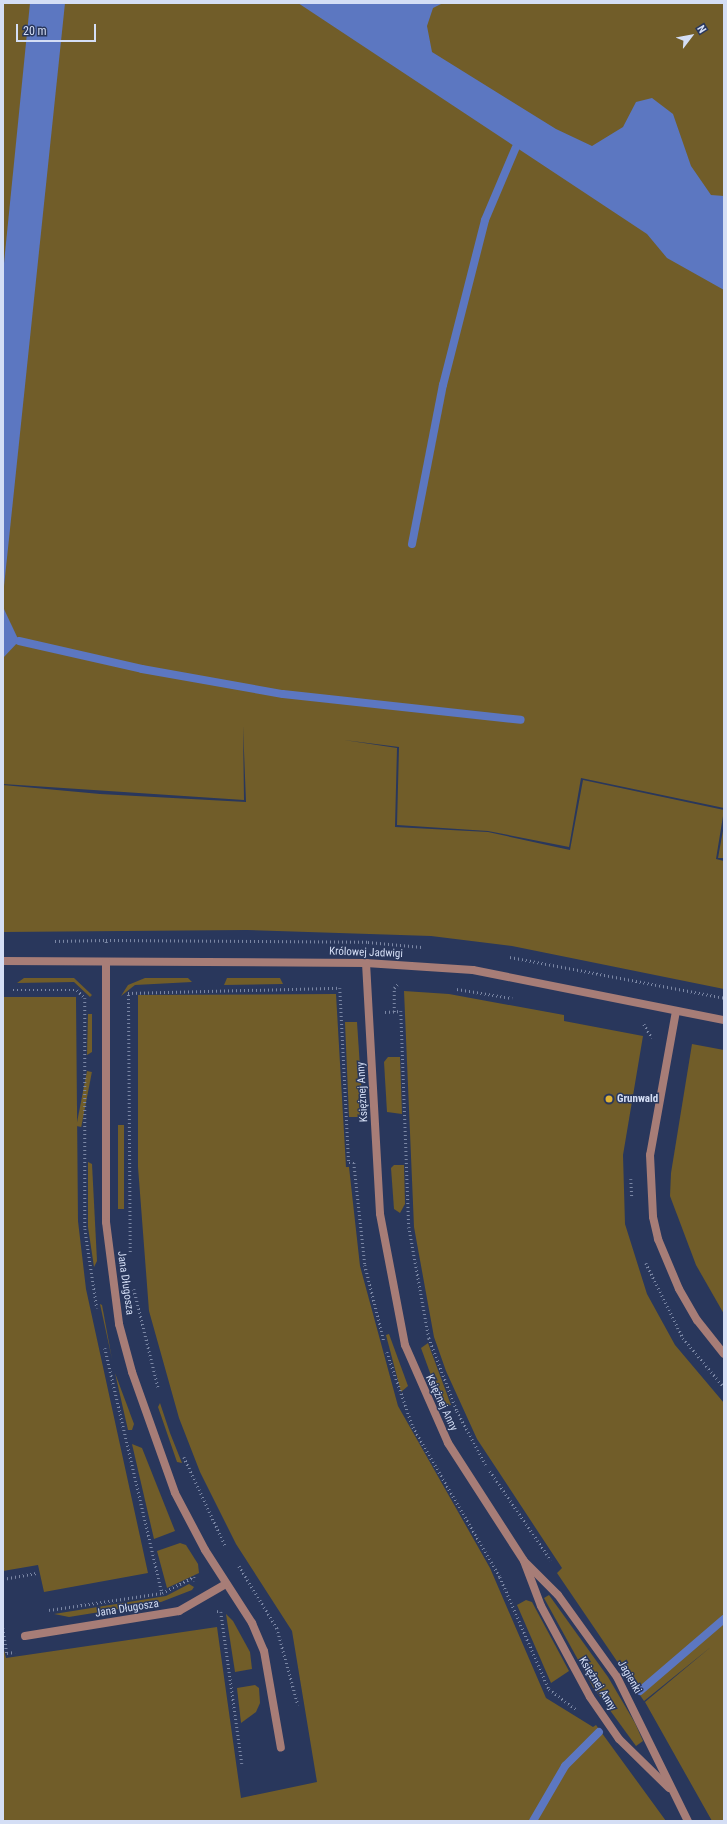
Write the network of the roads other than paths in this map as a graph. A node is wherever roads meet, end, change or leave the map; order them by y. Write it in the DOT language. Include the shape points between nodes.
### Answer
graph roads {
  1 [pos="3,961"];
  2 [pos="106,962"];
  3 [pos="366,963"];
  4 [pos="676,1010"];
  5 [pos="724,1020"];
  6 [pos="724,1354"];
  7 [pos="524,1561"];
  8 [pos="226,1584"];
  9 [pos="25,1636"];
  10 [pos="281,1748"];
  11 [pos="669,1788"];
  12 [pos="688,1821"];
  1 -- 2 [label="street, Królowej Jadwigi"];
  2 -- 3 [label="street, Królowej Jadwigi"];
  2 -- 8 [label="street, Jana Długosza" via="106,1222 119,1324 173,1486"];
  3 -- 4 [label="street, Królowej Jadwigi" via="473,970"];
  3 -- 7 [label="street, Księżnej Anny" via="380,1214 405,1345 448,1443"];
  4 -- 5 [label="street, Królowej Jadwigi"];
  4 -- 6 [label="street" via="650,1155 653,1217 660,1246 679,1289 697,1320"];
  7 -- 11 [label="street, Jagienki" via="558,1595 617,1677 654,1749"];
  7 -- 11 [label="street, Księżnej Anny" via="541,1606 590,1696 619,1739"];
  8 -- 9 [label="street, Jana Długosza" via="205,1599 179,1611"];
  8 -- 10 [label="street, Jana Długosza" via="252,1623 264,1651"];
  11 -- 12 [label="street, Jagienki"];
}
